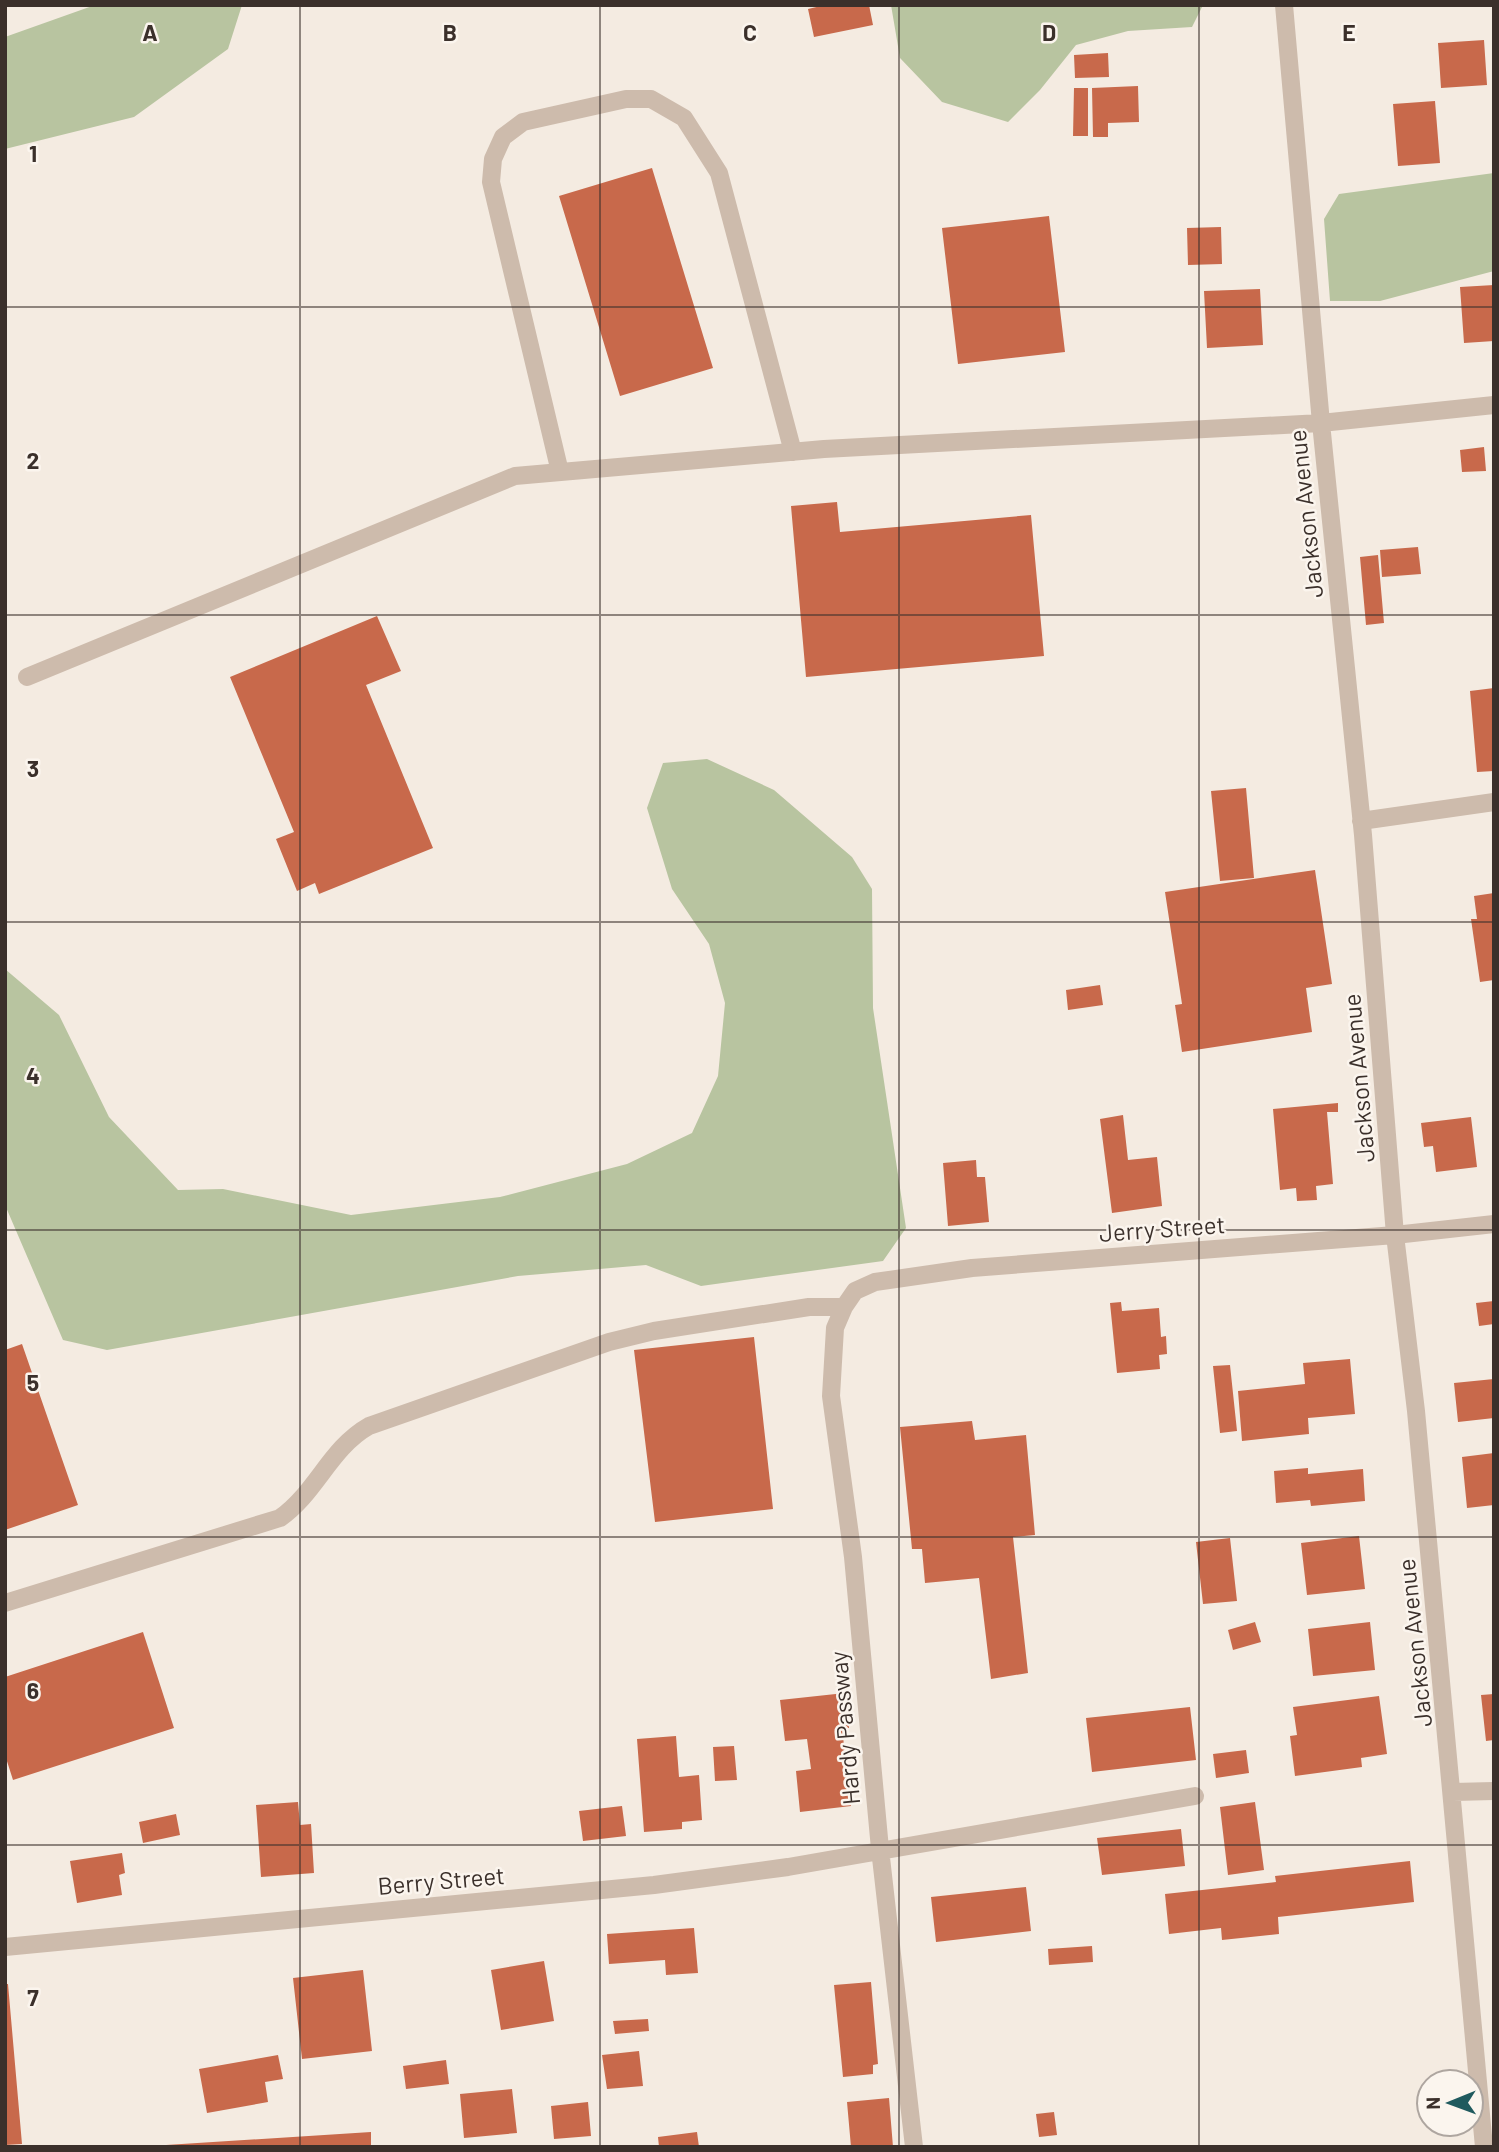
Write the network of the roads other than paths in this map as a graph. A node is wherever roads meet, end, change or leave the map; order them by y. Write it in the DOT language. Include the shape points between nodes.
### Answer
graph roads {
  1 [pos="1284,5"];
  2 [pos="1494,405"];
  3 [pos="1321,423"];
  4 [pos="793,452"];
  5 [pos="560,472"];
  6 [pos="27,677"];
  7 [pos="1494,802"];
  8 [pos="1361,821"];
  9 [pos="1494,1224"];
  10 [pos="1395,1235"];
  11 [pos="844,1307"];
  12 [pos="5,1603"];
  13 [pos="1494,1791"];
  14 [pos="1453,1793"];
  15 [pos="1195,1796"];
  16 [pos="880,1849"];
  17 [pos="5,1947"];
  18 [pos="914,2147"];
  19 [pos="1484,2147"];
  1 -- 3 [label="street, Jackson Avenue"];
  2 -- 3 [label="street"];
  3 -- 4 [label="street"];
  3 -- 8 [label="street, Jackson Avenue"];
  4 -- 5 [label="street"];
  4 -- 5 [label="street" via="719,173 684,118 651,99 626,99 523,122 503,137 493,159 491,182"];
  5 -- 6 [label="street" via="515,476"];
  7 -- 8 [label="street"];
  8 -- 10 [label="street, Jackson Avenue"];
  9 -- 10 [label="street, Jerry Street"];
  10 -- 11 [label="street, Jerry Street" via="972,1268 875,1282 855,1292"];
  10 -- 14 [label="street, Jackson Avenue"];
  11 -- 12 [label="street" via="809,1307 609,1342 369,1426 346,1442 301,1501 280,1518"];
  11 -- 16 [label="street, Hardy Passway" via="835,1328 831,1396 853,1557"];
  13 -- 14 [label="street"];
  14 -- 19 [label="street, Jackson Avenue"];
  15 -- 16 [label="street, Berry Street"];
  16 -- 17 [label="street, Berry Street" via="654,1885"];
  16 -- 18 [label="street, Hardy Passway"];
}
